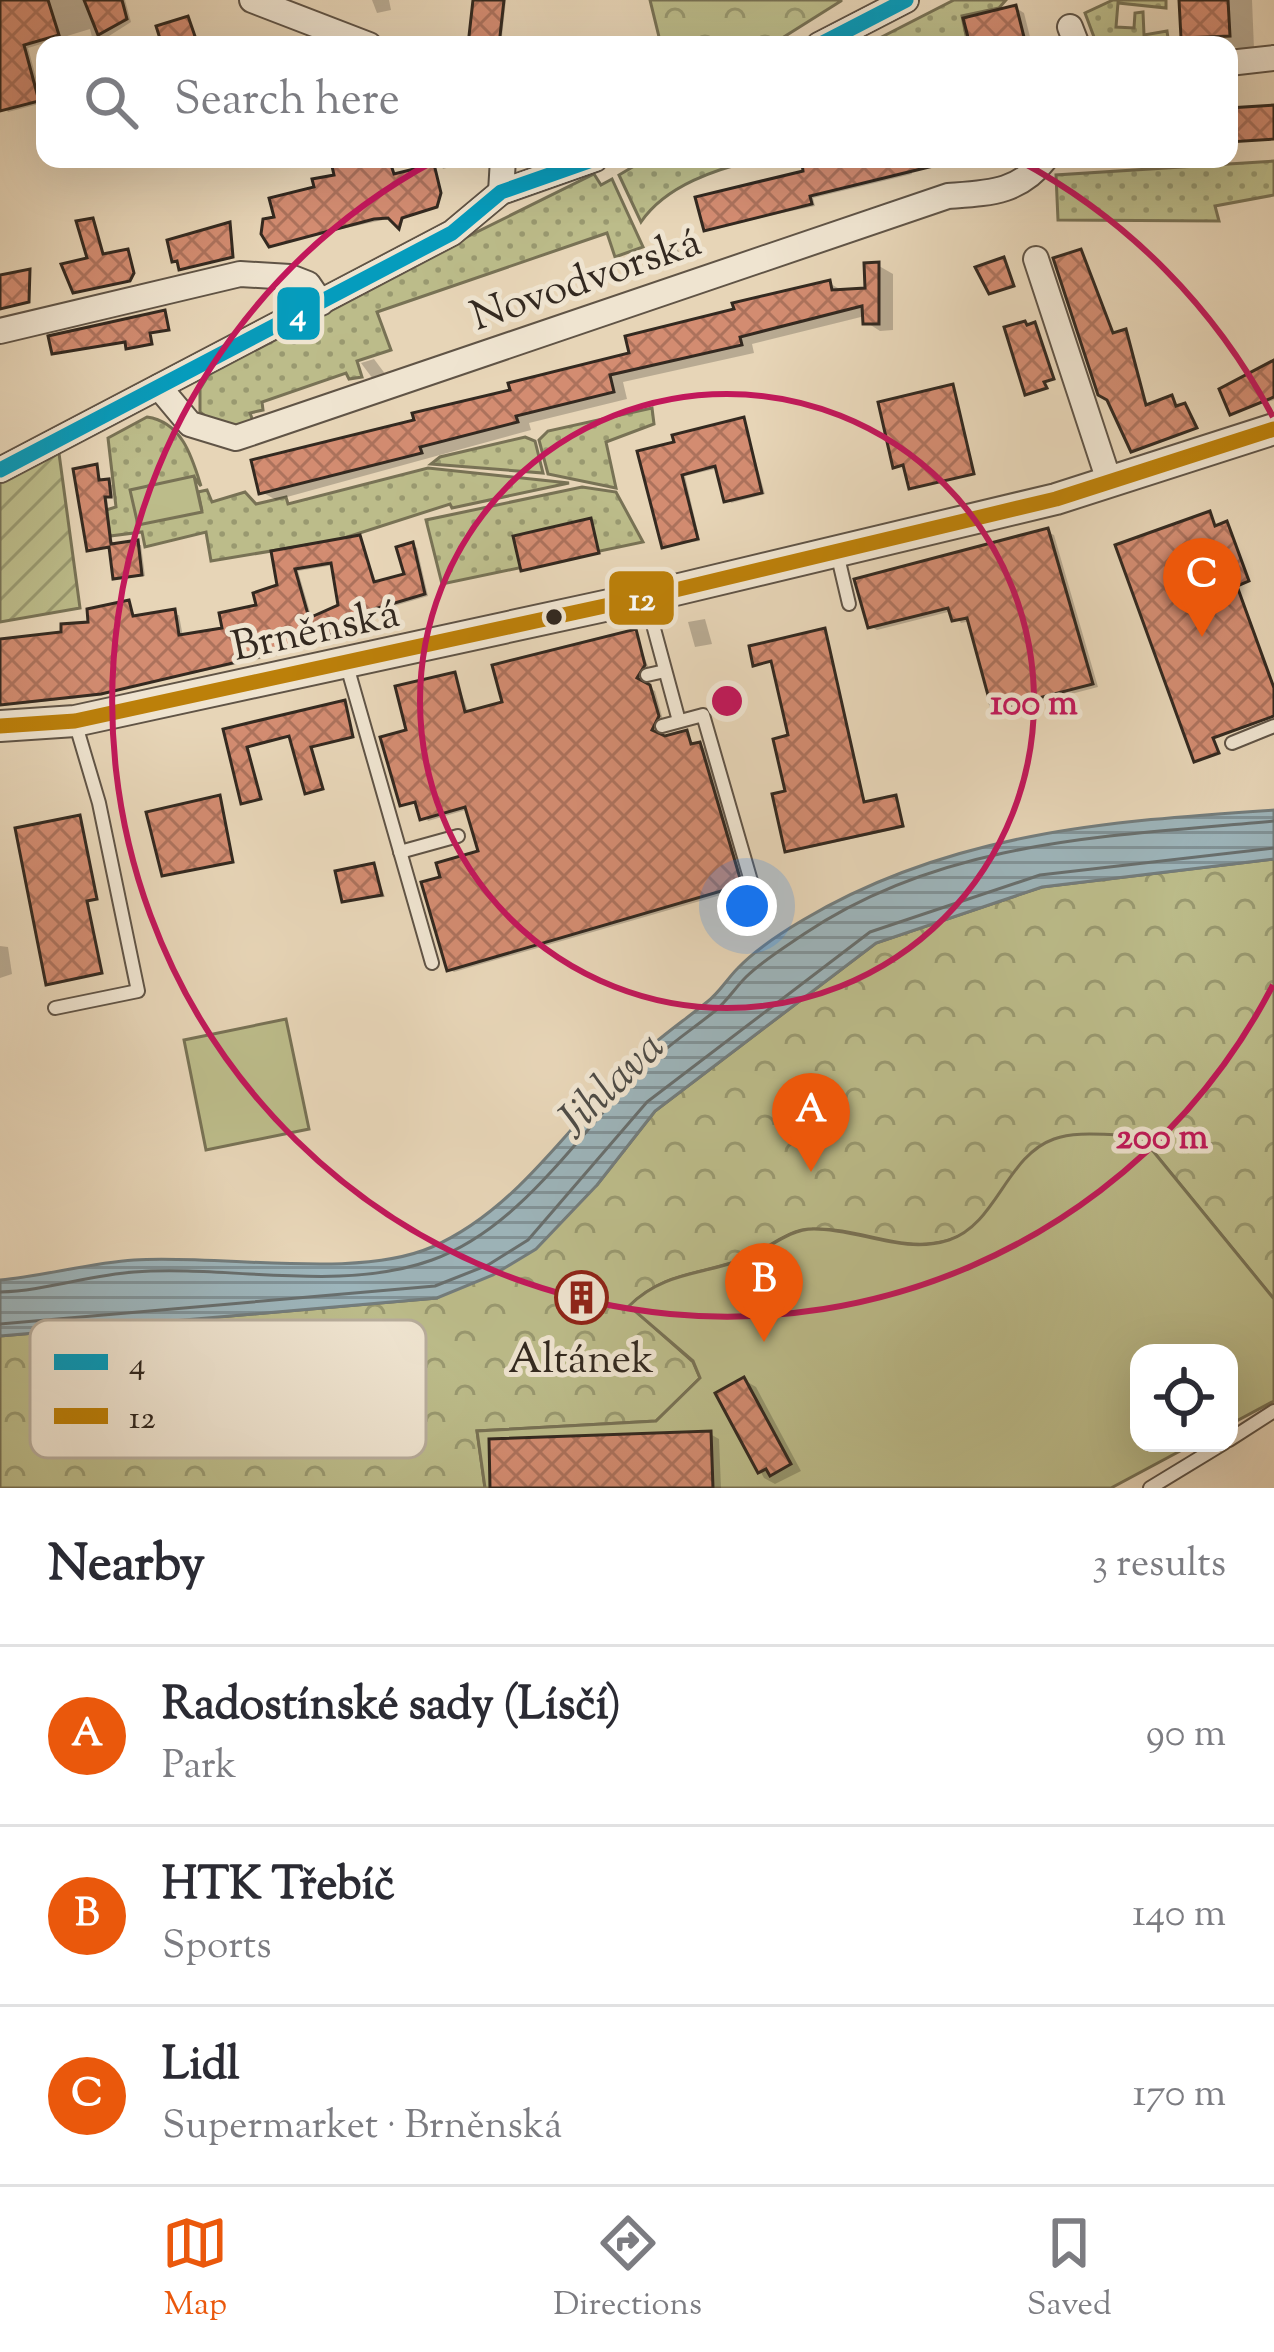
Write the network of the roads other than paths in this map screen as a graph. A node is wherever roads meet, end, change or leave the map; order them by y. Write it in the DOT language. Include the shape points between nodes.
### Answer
graph roads {
  1 [pos="252,0"];
  2 [pos="906,0"];
  3 [pos="346,36"];
  4 [pos="836,36"];
  5 [pos="1274,58"];
  6 [pos="1238,62"];
  7 [pos="502,168"];
  8 [pos="570,168"];
  9 [pos="1038,168"];
  10 [pos="500,192"];
  11 [pos="1036,260"];
  12 [pos="321,303"];
  13 [pos="0,331"];
  14 [pos="159,387"];
  15 [pos="1273,434"];
  16 [pos="0,470"];
  17 [pos="1110,484"];
  18 [pos="836,552"];
  19 [pos="646,597"];
  20 [pos="849,604"];
  21 [pos="347,665"];
  22 [pos="665,671"];
  23 [pos="647,675"];
  24 [pos="75,721"];
  25 [pos="679,721"];
  26 [pos="662,725"];
  27 [pos="0,726"];
  28 [pos="1274,726"];
  29 [pos="1232,742"];
  30 [pos="0,746"];
  31 [pos="458,836"];
  32 [pos="400,852"];
  33 [pos="751,881"];
  34 [pos="432,963"];
  35 [pos="55,1008"];
  36 [pos="1274,1412"];
  37 [pos="1238,1435"];
  38 [pos="1210,1452"];
  39 [pos="1150,1488"];
  1 -- 3 [label="street"];
  2 -- 4 [label="street"];
  5 -- 6 [label="street"];
  7 -- 10 [label="street"];
  8 -- 10 [label="street"];
  9 -- 14 [label="street, Novodvorská" via="1003,192 948,196 236,438 190,424"];
  10 -- 12 [label="street" via="452,233"];
  11 -- 17 [label="street"];
  12 -- 13 [label="street" via="308,284 240,274"];
  12 -- 14 [label="street"];
  14 -- 16 [label="street"];
  15 -- 17 [label="street, Brněnská"];
  17 -- 18 [label="street, Brněnská"];
  18 -- 19 [label="street, Brněnská"];
  18 -- 20 [label="lane"];
  19 -- 21 [label="street, Brněnská"];
  19 -- 22 [label="lane"];
  21 -- 24 [label="street, Brněnská"];
  21 -- 32 [label="lane"];
  22 -- 23 [label="lane"];
  22 -- 25 [label="lane"];
  24 -- 27 [label="street, Brněnská"];
  24 -- 30 [label="street"];
  24 -- 35 [label="lane" via="138,991"];
  25 -- 26 [label="lane"];
  25 -- 33 [label="lane" via="703,715"];
  28 -- 29 [label="lane"];
  31 -- 32 [label="lane"];
  32 -- 34 [label="lane"];
  36 -- 37 [label="lane"];
  38 -- 39 [label="lane"];
}
